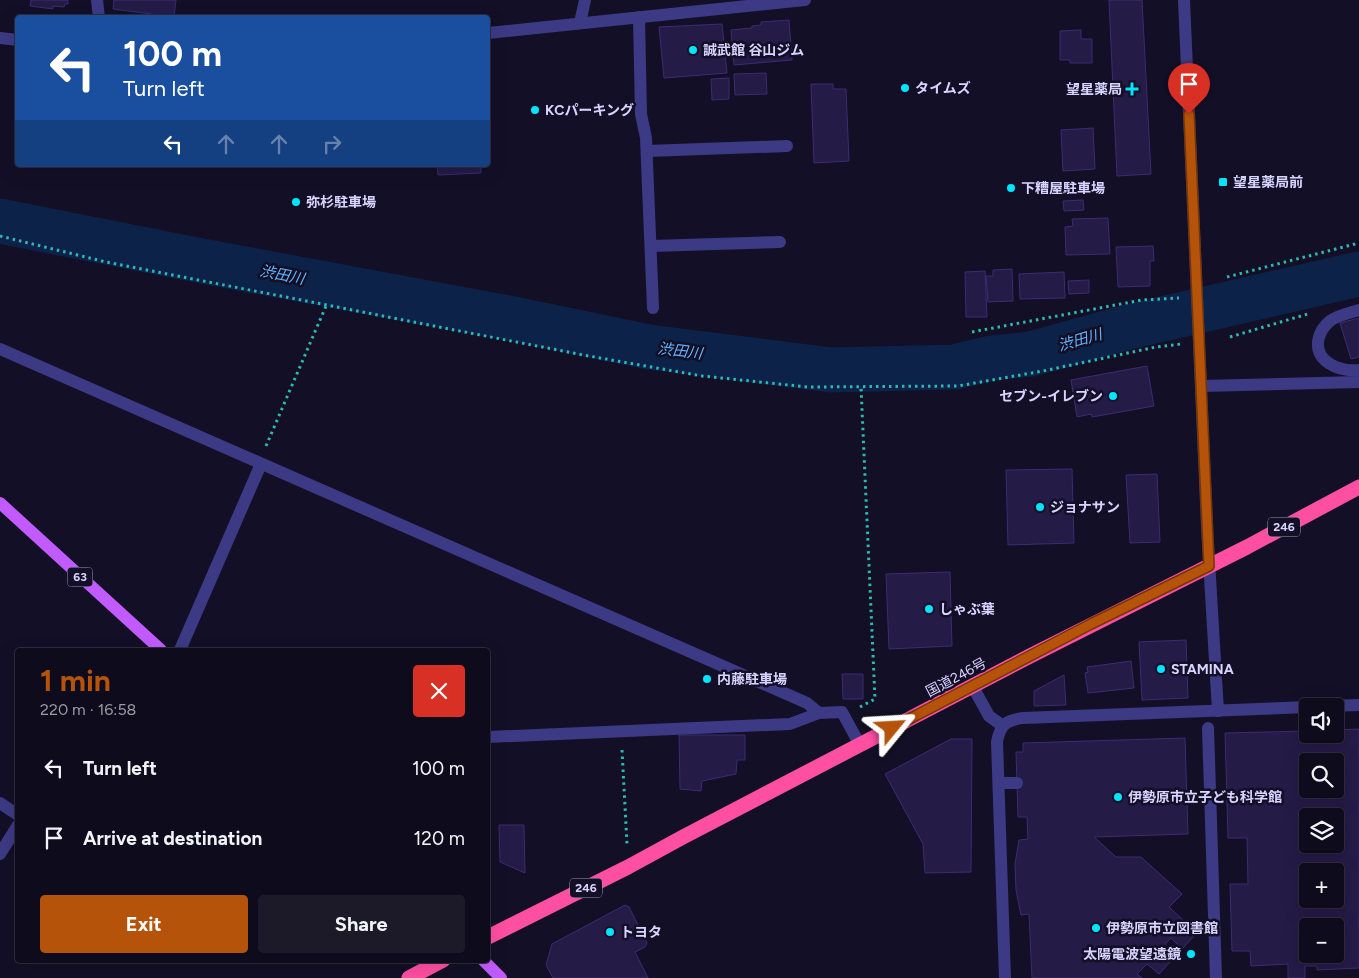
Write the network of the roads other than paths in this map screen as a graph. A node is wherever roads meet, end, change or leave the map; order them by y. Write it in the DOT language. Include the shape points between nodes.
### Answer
graph roads {
  1 [pos="97,0"];
  2 [pos="585,0"];
  3 [pos="805,0"];
  4 [pos="1184,0"];
  5 [pos="704,5"];
  6 [pos="99,15"];
  7 [pos="639,17"];
  8 [pos="580,23"];
  9 [pos="490,33"];
  10 [pos="0,38"];
  11 [pos="15,40"];
  12 [pos="787,146"];
  13 [pos="646,151"];
  14 [pos="780,242"];
  15 [pos="651,246"];
  16 [pos="653,308"];
  17 [pos="1359,310"];
  18 [pos="0,349"];
  19 [pos="1359,370"];
  20 [pos="1359,382"];
  21 [pos="1201,386"];
  22 [pos="260,463"];
  23 [pos="1359,487"];
  24 [pos="0,503"];
  25 [pos="1209,566"];
  26 [pos="159,648"];
  27 [pos="181,648"];
  28 [pos="972,687"];
  29 [pos="1344,705"];
  30 [pos="1359,705"];
  31 [pos="1299,707"];
  32 [pos="1218,711"];
  33 [pos="819,713"];
  34 [pos="1003,726"];
  35 [pos="1208,728"];
  36 [pos="490,737"];
  37 [pos="860,745"];
  38 [pos="999,783"];
  39 [pos="1017,783"];
  40 [pos="0,803"];
  41 [pos="15,813"];
  42 [pos="15,830"];
  43 [pos="0,854"];
  44 [pos="490,936"];
  45 [pos="437,963"];
  46 [pos="486,963"];
  47 [pos="409,978"];
  48 [pos="501,978"];
  49 [pos="1005,978"];
  50 [pos="1216,978"];
  1 -- 6 [label="street"];
  2 -- 8 [label="street"];
  3 -- 5 [label="street"];
  4 -- 21 [label="street"];
  5 -- 7 [label="street"];
  7 -- 8 [label="street"];
  7 -- 13 [label="street"];
  8 -- 9 [label="street"];
  10 -- 11 [label="street"];
  12 -- 13 [label="street"];
  13 -- 15 [label="street"];
  14 -- 15 [label="street"];
  15 -- 16 [label="street"];
  17 -- 19 [label="street" via="1330,321 1321,332 1318,346 1327,363 1350,371"];
  18 -- 22 [label="street"];
  20 -- 21 [label="street"];
  21 -- 25 [label="street"];
  22 -- 27 [label="street"];
  22 -- 33 [label="street" via="807,703"];
  23 -- 25 [label="highway, 国道246号 / 246"];
  24 -- 26 [label="main road, 63"];
  25 -- 28 [label="highway, 国道246号 / 246"];
  25 -- 32 [label="street"];
  28 -- 34 [label="street" via="989,716"];
  28 -- 37 [label="highway, 国道246号 / 246"];
  29 -- 30 [label="street"];
  31 -- 32 [label="street"];
  32 -- 34 [label="street" via="1023,718 1011,720"];
  33 -- 36 [label="street" via="790,724"];
  33 -- 37 [label="street" via="842,712"];
  34 -- 38 [label="street" via="997,742"];
  35 -- 50 [label="street"];
  37 -- 44 [label="highway, 国道246号 / 246"];
  38 -- 39 [label="street"];
  38 -- 49 [label="street"];
  40 -- 41 [label="street"];
  42 -- 43 [label="street"];
  45 -- 47 [label="highway"];
  46 -- 48 [label="main road"];
}
